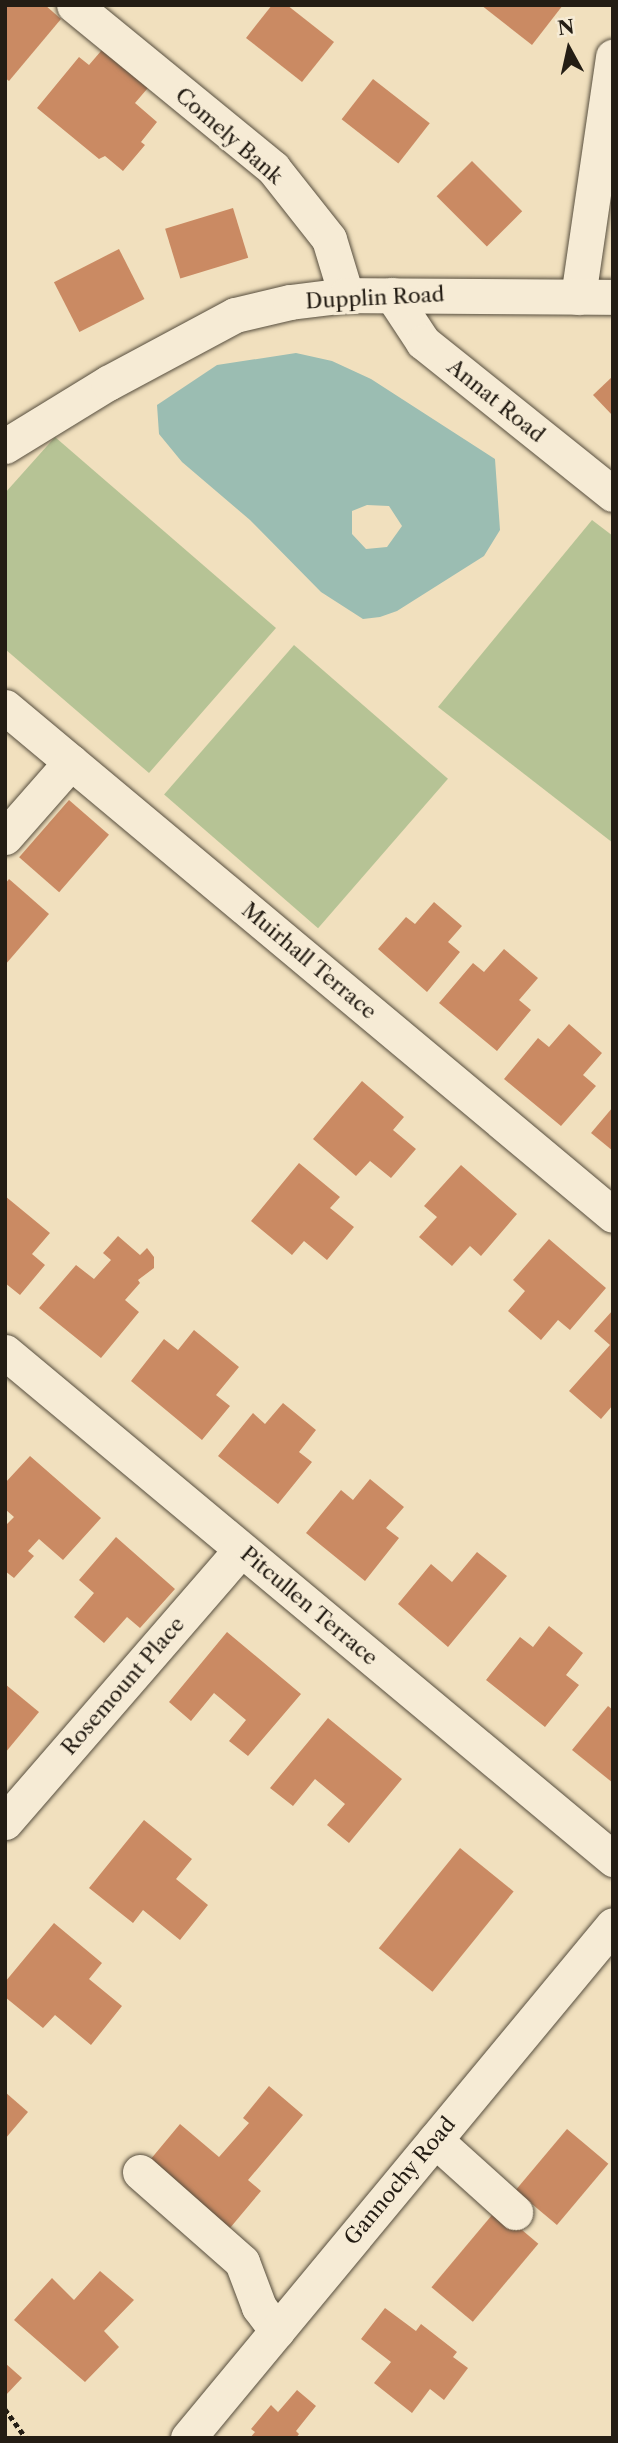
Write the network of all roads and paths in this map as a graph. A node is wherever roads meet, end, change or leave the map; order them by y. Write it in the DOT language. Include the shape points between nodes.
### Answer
graph roads {
  1 [pos="74,5"];
  2 [pos="613,57"];
  3 [pos="346,295"];
  4 [pos="392,295"];
  5 [pos="613,297"];
  6 [pos="578,298"];
  7 [pos="5,446"];
  8 [pos="613,494"];
  9 [pos="5,707"];
  10 [pos="71,762"];
  11 [pos="5,837"];
  12 [pos="613,1215"];
  13 [pos="5,1352"];
  14 [pos="241,1550"];
  15 [pos="5,1822"];
  16 [pos="613,1859"];
  17 [pos="613,1925"];
  18 [pos="435,2140"];
  19 [pos="140,2172"];
  20 [pos="515,2212"];
  21 [pos="277,2331"];
  22 [pos="5,2409"];
  23 [pos="26,2438"];
  24 [pos="188,2438"];
  1 -- 3 [label="street, Comely Bank" via="273,168 329,239"];
  2 -- 6 [label="street"];
  3 -- 4 [label="street, Dupplin Road"];
  3 -- 7 [label="street, Dupplin Road" via="235,315 108,383"];
  4 -- 6 [label="street, Dupplin Road"];
  4 -- 8 [label="street, Annat Road" via="423,342"];
  5 -- 6 [label="street, Dupplin Road"];
  9 -- 10 [label="street, Muirhall Terrace"];
  10 -- 11 [label="street"];
  10 -- 12 [label="street, Muirhall Terrace"];
  13 -- 14 [label="street, Pitcullen Terrace"];
  14 -- 15 [label="street, Rosemount Place"];
  14 -- 16 [label="street, Pitcullen Terrace"];
  17 -- 18 [label="street, Gannochy Road"];
  18 -- 20 [label="street"];
  18 -- 21 [label="street, Gannochy Road"];
  19 -- 21 [label="street" via="242,2262 256,2300"];
  21 -- 24 [label="street, Gannochy Road"];
  22 -- 23 [label="path"];
}
